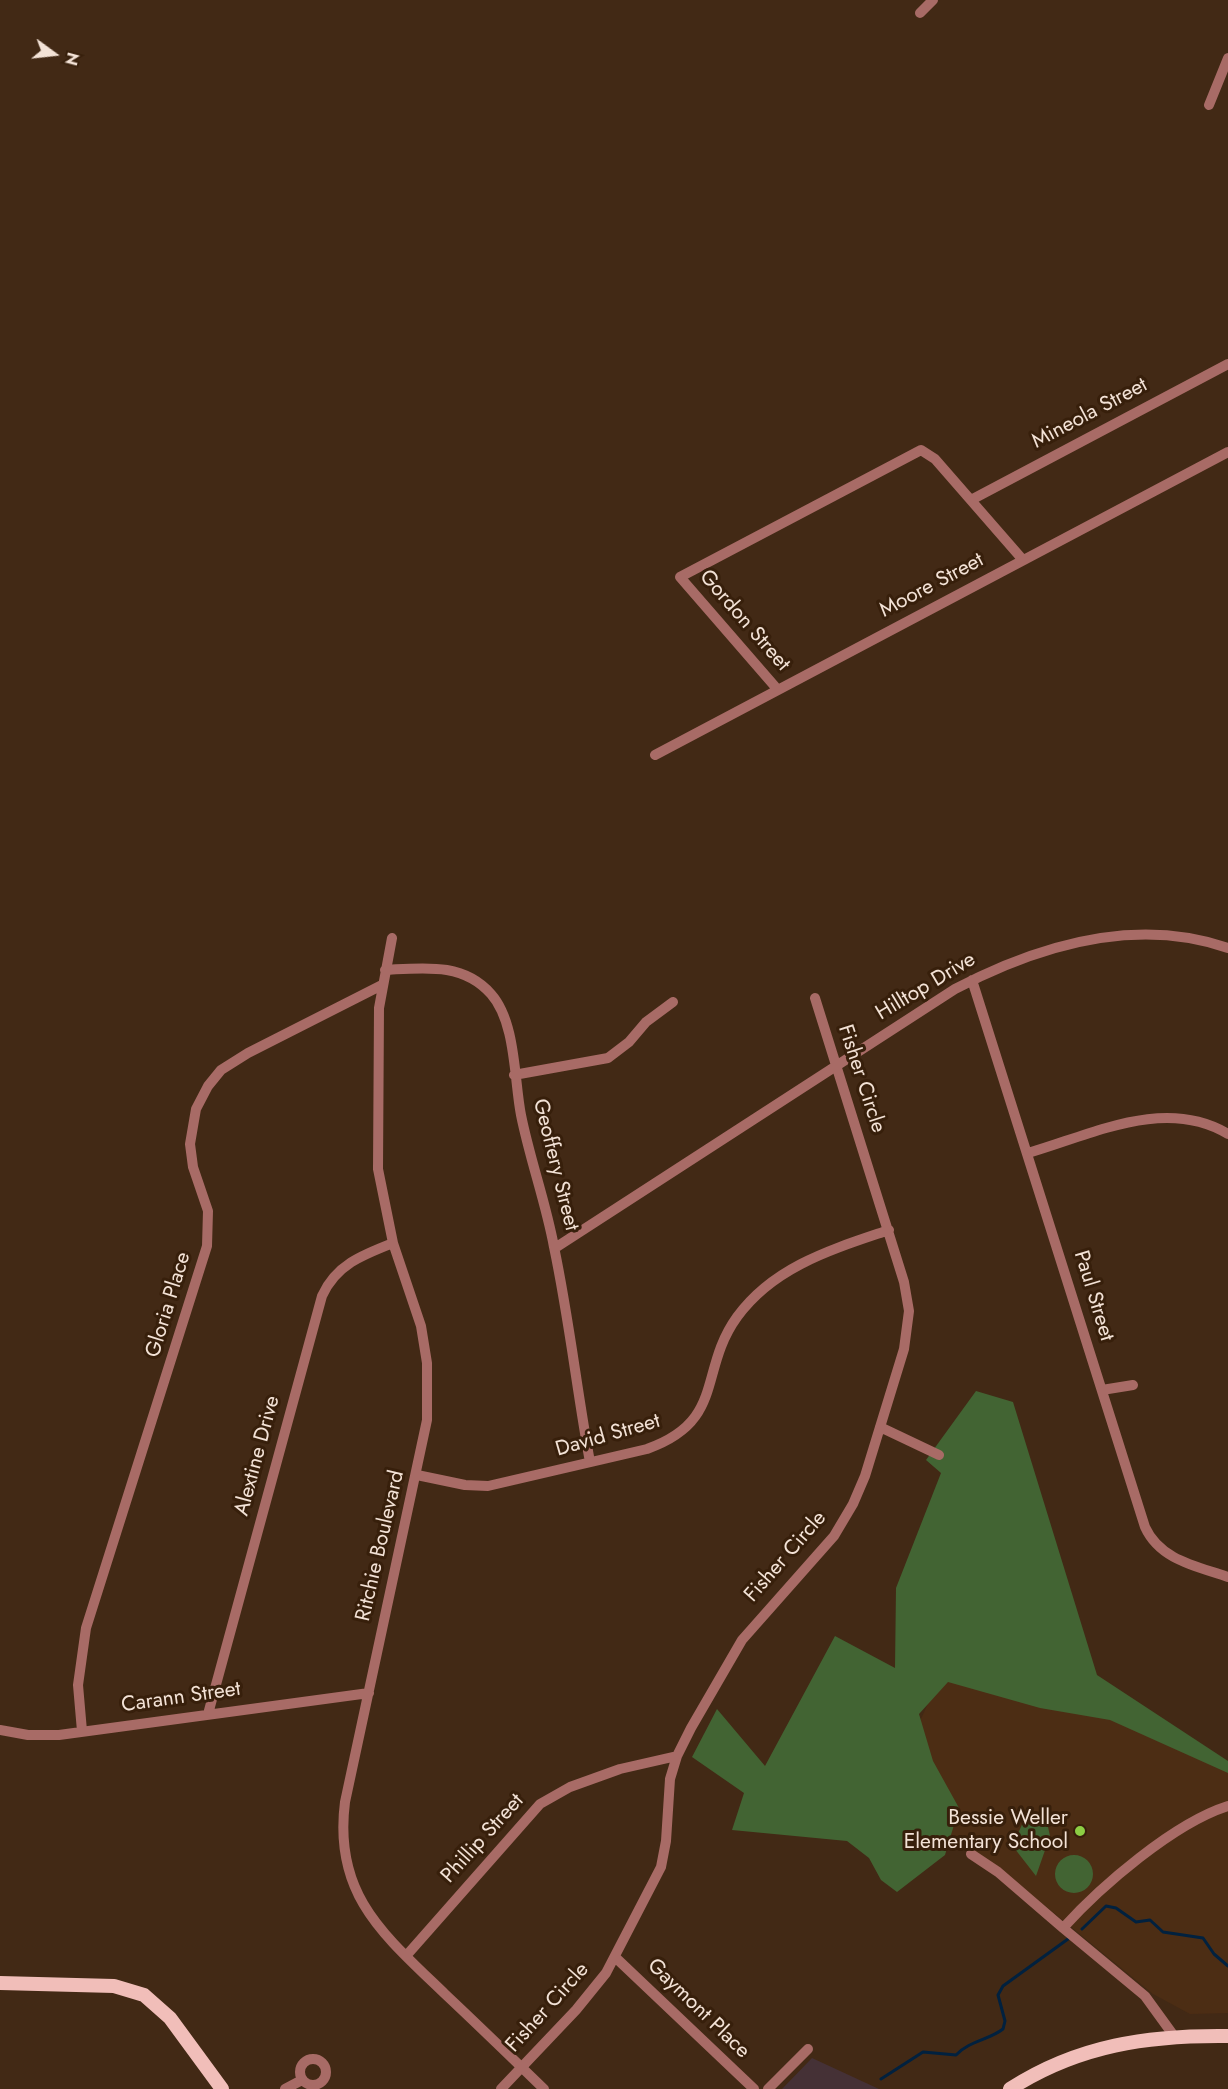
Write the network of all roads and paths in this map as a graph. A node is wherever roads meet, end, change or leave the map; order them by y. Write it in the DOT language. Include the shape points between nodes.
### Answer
graph roads {
  1 [pos="933,0"];
  2 [pos="920,13"];
  3 [pos="1228,58"];
  4 [pos="1209,105"];
  5 [pos="1228,364"];
  6 [pos="1228,452"];
  7 [pos="971,500"];
  8 [pos="1023,560"];
  9 [pos="778,690"];
  10 [pos="655,755"];
  11 [pos="392,938"];
  12 [pos="1228,948"];
  13 [pos="385,970"];
  14 [pos="972,980"];
  15 [pos="382,985"];
  16 [pos="815,998"];
  17 [pos="673,1002"];
  18 [pos="836,1065"];
  19 [pos="514,1075"];
  20 [pos="1228,1134"];
  21 [pos="1028,1154"];
  22 [pos="889,1230"];
  23 [pos="393,1243"];
  24 [pos="555,1248"];
  25 [pos="1133,1385"];
  26 [pos="1102,1390"];
  27 [pos="880,1427"];
  28 [pos="939,1455"];
  29 [pos="590,1462"];
  30 [pos="417,1475"];
  31 [pos="1228,1577"];
  32 [pos="369,1693"];
  33 [pos="208,1714"];
  34 [pos="0,1730"];
  35 [pos="82,1731"];
  36 [pos="677,1756"];
  37 [pos="1228,1806"];
  38 [pos="971,1854"];
  39 [pos="1063,1928"];
  40 [pos="405,1956"];
  41 [pos="615,1957"];
  42 [pos="0,1983"];
  43 [pos="1174,2036"];
  44 [pos="1228,2036"];
  45 [pos="808,2049"];
  46 [pos="522,2067"];
  47 [pos="302,2080"];
  48 [pos="222,2089"];
  49 [pos="285,2089"];
  50 [pos="501,2089"];
  51 [pos="544,2089"];
  52 [pos="754,2089"];
  53 [pos="768,2089"];
  54 [pos="1010,2089"];
  1 -- 2 [label="street"];
  3 -- 4 [label="street"];
  5 -- 7 [label="street, Mineola Street"];
  6 -- 8 [label="street, Moore Street"];
  7 -- 8 [label="street"];
  7 -- 9 [label="street, Gordon Street" via="929,453 917,451 680,577"];
  8 -- 9 [label="street, Moore Street"];
  9 -- 10 [label="street, Moore Street"];
  11 -- 13 [label="street, Ritchie Boulevard"];
  12 -- 14 [label="street, Hilltop Drive" via="1176,935 1120,935 1047,951"];
  13 -- 15 [label="street, Ritchie Boulevard"];
  13 -- 19 [label="street, Geoffery Street" via="435,967 477,981 498,1002 507,1021"];
  14 -- 18 [label="street, Hilltop Drive"];
  14 -- 21 [label="street, Paul Street"];
  15 -- 23 [label="street, Ritchie Boulevard" via="378,1169"];
  15 -- 35 [label="street, Gloria Place" via="221,1070 196,1109 190,1135 191,1153 208,1209 208,1240 86,1628 78,1685"];
  16 -- 18 [label="street, Fisher Circle"];
  17 -- 19 [label="street" via="608,1058"];
  18 -- 22 [label="street, Fisher Circle"];
  18 -- 24 [label="street, Hilltop Drive"];
  19 -- 24 [label="street, Geoffery Street"];
  20 -- 21 [label="street" via="1194,1120 1159,1117"];
  21 -- 26 [label="street, Paul Street"];
  22 -- 27 [label="street, Fisher Circle" via="908,1299 909,1324"];
  22 -- 29 [label="street, David Street" via="812,1258 761,1291 729,1330 716,1359 704,1405 679,1434 647,1449"];
  23 -- 30 [label="street, Ritchie Boulevard" via="416,1306 427,1363 427,1420"];
  23 -- 33 [label="street, Alextine Drive" via="346,1264 322,1296"];
  24 -- 29 [label="street, Geoffery Street"];
  25 -- 26 [label="street"];
  26 -- 31 [label="street, Paul Street" via="1145,1527 1154,1543 1180,1560"];
  27 -- 28 [label="street"];
  27 -- 36 [label="street, Fisher Circle" via="846,1518 742,1640"];
  29 -- 30 [label="street, David Street" via="488,1486"];
  30 -- 32 [label="street, Ritchie Boulevard"];
  32 -- 33 [label="street, Carann Street"];
  32 -- 40 [label="street, Ritchie Boulevard" via="345,1802 345,1858 364,1908"];
  33 -- 35 [label="street, Carann Street"];
  34 -- 35 [label="street, Carann Street" via="36,1736"];
  36 -- 40 [label="street, Phillip Street" via="620,1769 570,1787 540,1804"];
  36 -- 41 [label="street, Fisher Circle" via="668,1790 661,1867"];
  37 -- 39 [label="street" via="1195,1820 1129,1867 1091,1897"];
  38 -- 39 [label="street"];
  39 -- 43 [label="street" via="1145,1996"];
  40 -- 46 [label="street, Ritchie Boulevard"];
  41 -- 46 [label="street, Fisher Circle" via="592,1992"];
  41 -- 52 [label="street, Gaymont Place"];
  42 -- 48 [label="main road" via="114,1986 144,1995 170,2018"];
  43 -- 44 [label="main road"];
  43 -- 54 [label="main road" via="1115,2044 1089,2052"];
  45 -- 53 [label="street"];
  46 -- 50 [label="street, Fisher Circle"];
  46 -- 51 [label="street, Ritchie Boulevard"];
  47 -- 49 [label="street"];
}
